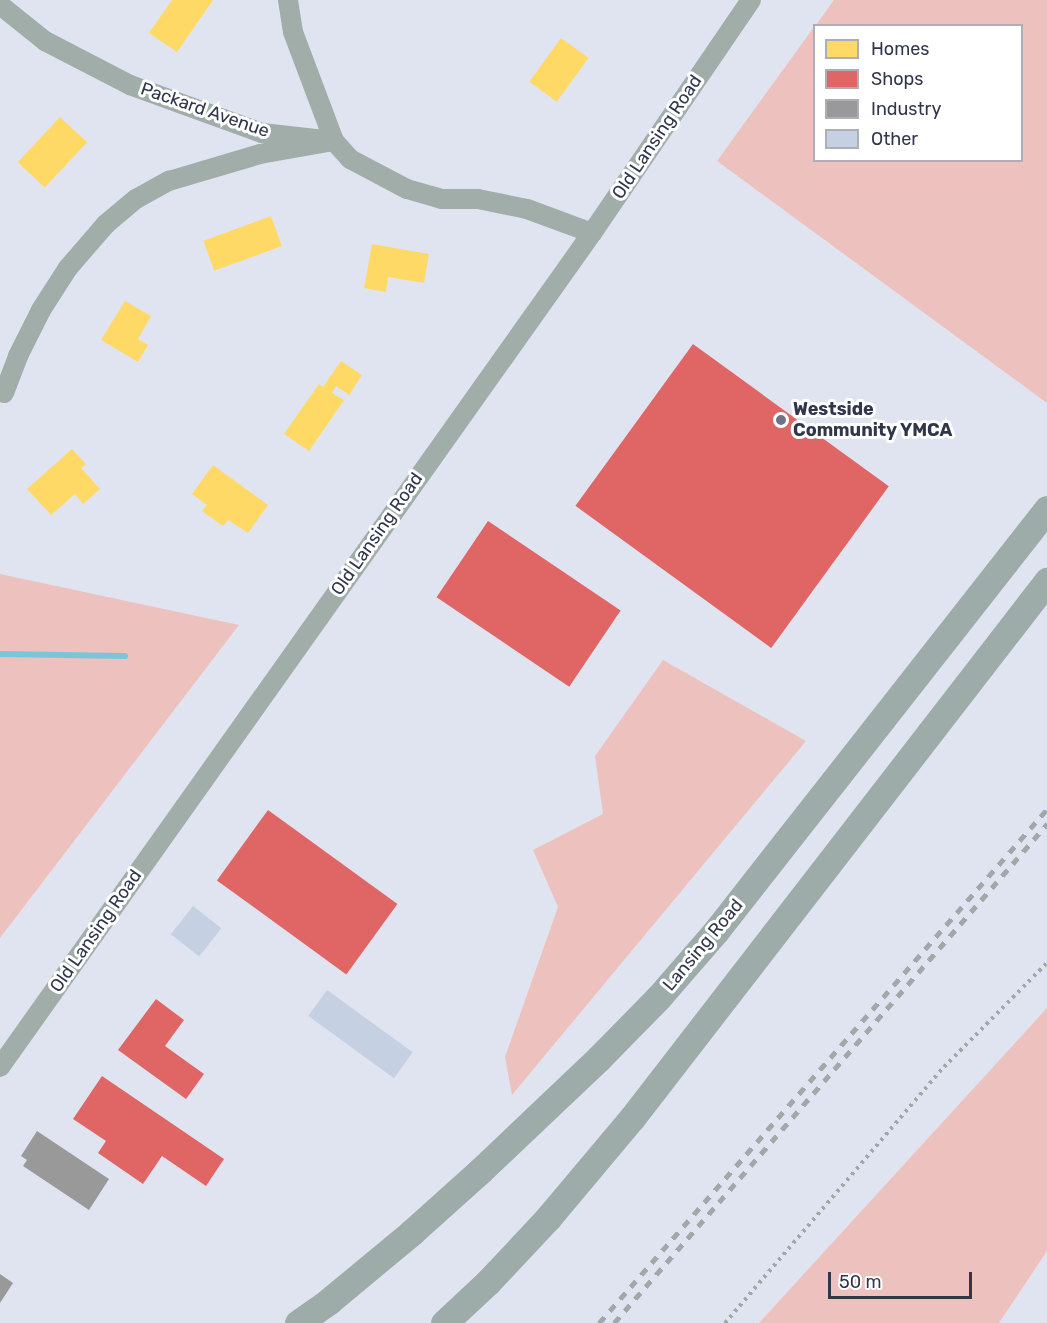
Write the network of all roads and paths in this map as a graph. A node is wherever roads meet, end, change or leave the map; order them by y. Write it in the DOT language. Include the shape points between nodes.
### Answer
graph roads {
  1 [pos="288,0"];
  2 [pos="751,0"];
  3 [pos="0,5"];
  4 [pos="334,141"];
  5 [pos="592,232"];
  6 [pos="4,393"];
  7 [pos="1047,509"];
  8 [pos="1047,581"];
  9 [pos="1047,963"];
  10 [pos="0,1067"];
  11 [pos="298,1323"];
  12 [pos="444,1323"];
  13 [pos="725,1323"];
  1 -- 4 [label="street" via="293,32"];
  2 -- 5 [label="street, Old Lansing Road"];
  3 -- 4 [label="street, Packard Avenue" via="45,42 130,85 262,133"];
  4 -- 5 [label="street" via="350,159 406,189 441,199 478,199 527,209"];
  4 -- 6 [label="street" via="260,154 169,181 136,199 106,224 68,268 40,310"];
  5 -- 10 [label="street, Old Lansing Road"];
  7 -- 11 [label="main road, Lansing Road" via="716,932 658,998 480,1171 403,1240"];
  8 -- 12 [label="main road" via="617,1136 541,1226"];
  9 -- 13 [label="path" via="944,1067"];
}
